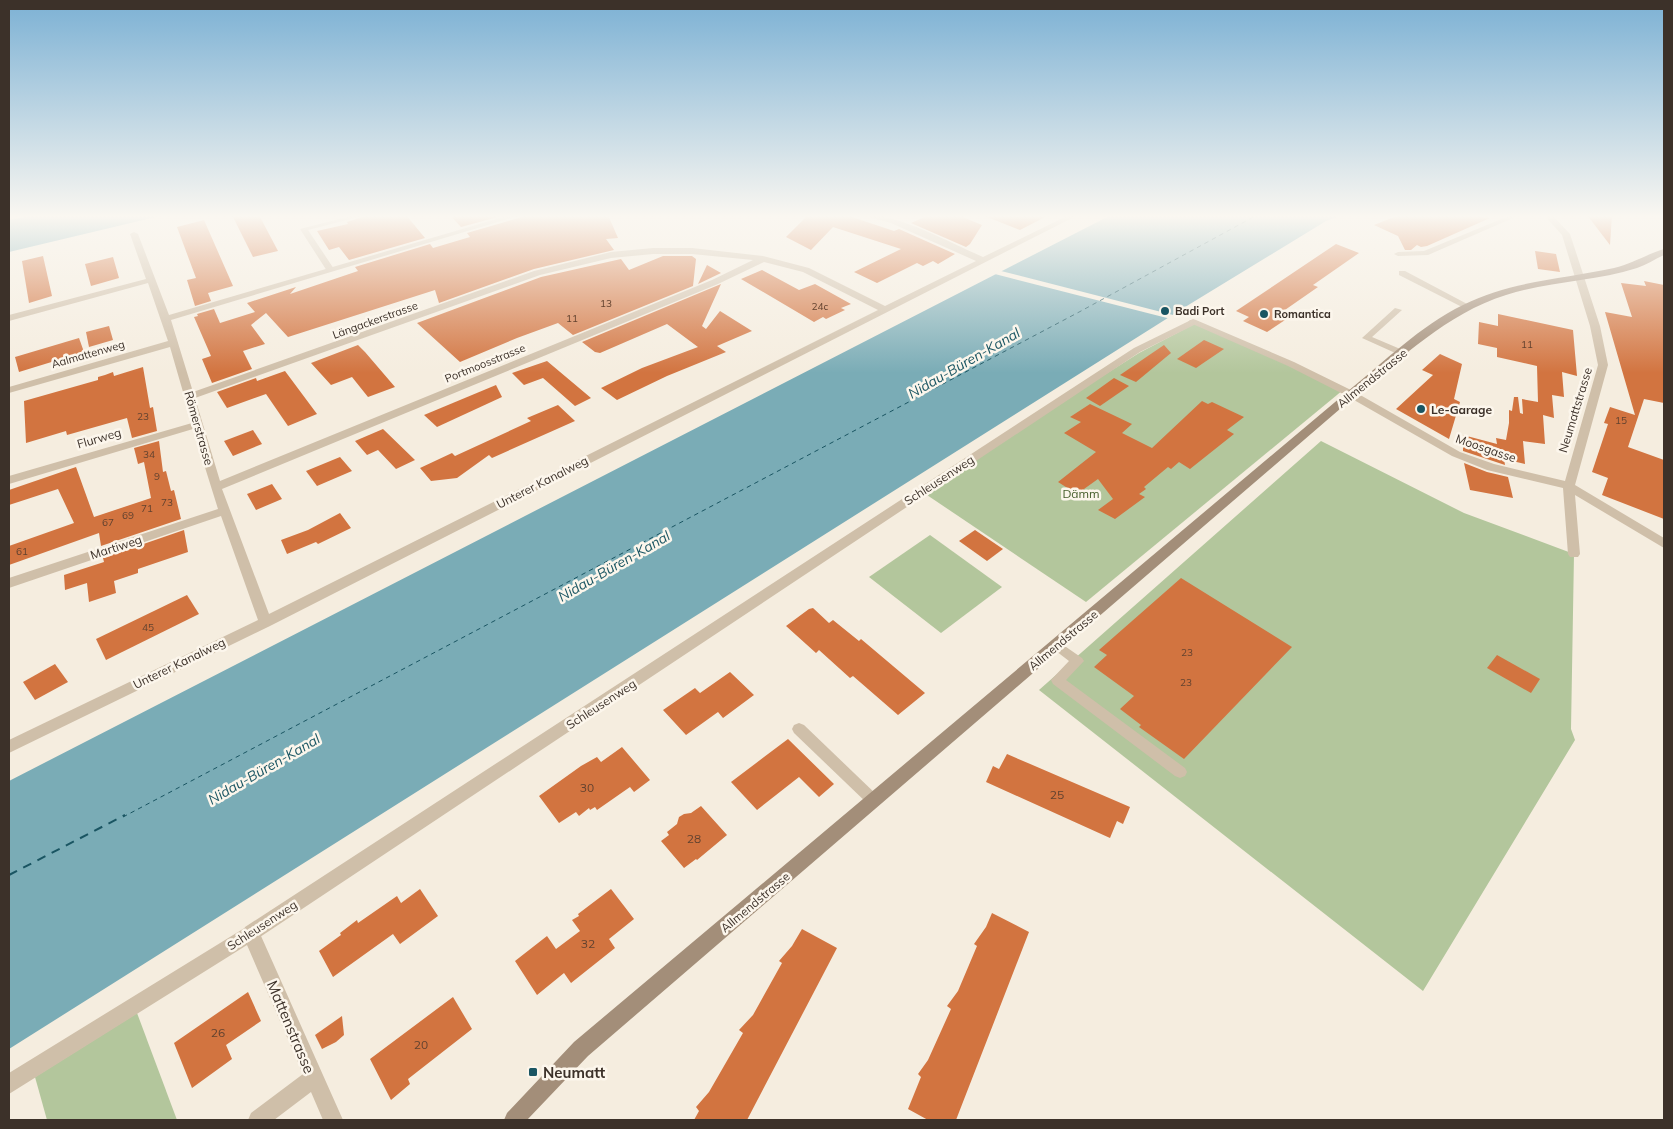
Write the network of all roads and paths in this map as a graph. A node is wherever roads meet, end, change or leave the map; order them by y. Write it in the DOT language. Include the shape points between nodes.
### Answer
graph roads {
  1 [pos="146,268"];
  2 [pos="334,268"];
  3 [pos="556,268"];
  4 [pos="745,268"];
  5 [pos="797,268"];
  6 [pos="967,268"];
  7 [pos="1577,268"];
  8 [pos="1625,268"];
  9 [pos="330,269"];
  10 [pos="1402,273"];
  11 [pos="1580,276"];
  12 [pos="150,280"];
  13 [pos="1466,306"];
  14 [pos="885,310"];
  15 [pos="1398,310"];
  16 [pos="9,318"];
  17 [pos="166,319"];
  18 [pos="1193,322"];
  19 [pos="173,343"];
  20 [pos="1402,353"];
  21 [pos="9,390"];
  22 [pos="1351,394"];
  23 [pos="190,396"];
  24 [pos="196,425"];
  25 [pos="9,480"];
  26 [pos="1569,486"];
  27 [pos="216,487"];
  28 [pos="224,511"];
  29 [pos="1664,544"];
  30 [pos="1574,554"];
  31 [pos="9,583"];
  32 [pos="265,622"];
  33 [pos="1056,645"];
  34 [pos="799,729"];
  35 [pos="9,747"];
  36 [pos="1180,772"];
  37 [pos="874,801"];
  38 [pos="251,933"];
  39 [pos="314,1078"];
  40 [pos="9,1084"];
  41 [pos="258,1120"];
  42 [pos="333,1120"];
  43 [pos="514,1120"];
  1 -- 12 [label="street, Römerstrasse"];
  2 -- 9 [label="street"];
  3 -- 23 [label="street, Längackerstrasse"];
  4 -- 27 [label="street, Portmoosstrasse"];
  5 -- 14 [label="street, Längackerstrasse"];
  6 -- 14 [label="street, Unterer Kanalweg"];
  7 -- 11 [label="street, Neumattstrasse"];
  8 -- 11 [label="main road, Allmendstrasse"];
  9 -- 17 [label="street"];
  10 -- 13 [label="lane"];
  11 -- 13 [label="main road, Allmendstrasse" via="1513,290"];
  11 -- 26 [label="street, Neumattstrasse" via="1603,365"];
  12 -- 16 [label="street"];
  12 -- 17 [label="street, Römerstrasse"];
  13 -- 20 [label="main road, Allmendstrasse"];
  14 -- 32 [label="street, Unterer Kanalweg"];
  15 -- 20 [label="lane" via="1366,338"];
  17 -- 19 [label="street, Römerstrasse"];
  18 -- 22 [label="street, Moosgasse"];
  18 -- 38 [label="lane, Schleusenweg" via="1137,350"];
  19 -- 21 [label="street, Aalmattenweg"];
  19 -- 23 [label="street, Römerstrasse"];
  20 -- 22 [label="main road, Allmendstrasse"];
  22 -- 26 [label="street, Moosgasse" via="1456,454 1491,467"];
  22 -- 33 [label="main road, Allmendstrasse"];
  23 -- 24 [label="street, Römerstrasse"];
  24 -- 25 [label="street, Flurweg"];
  24 -- 27 [label="street, Römerstrasse"];
  26 -- 29 [label="street, Moosgasse"];
  26 -- 30 [label="street, Neumattstrasse"];
  27 -- 28 [label="street, Römerstrasse"];
  28 -- 31 [label="street, Martiweg"];
  28 -- 32 [label="street, Römerstrasse"];
  32 -- 35 [label="street, Unterer Kanalweg"];
  33 -- 36 [label="lane" via="1078,661 1057,680"];
  33 -- 37 [label="main road, Allmendstrasse"];
  34 -- 37 [label="lane"];
  37 -- 43 [label="main road, Allmendstrasse" via="581,1049"];
  38 -- 39 [label="street, Mattenstrasse"];
  38 -- 40 [label="street, Schleusenweg"];
  39 -- 41 [label="street"];
  39 -- 42 [label="street, Mattenstrasse"];
}
